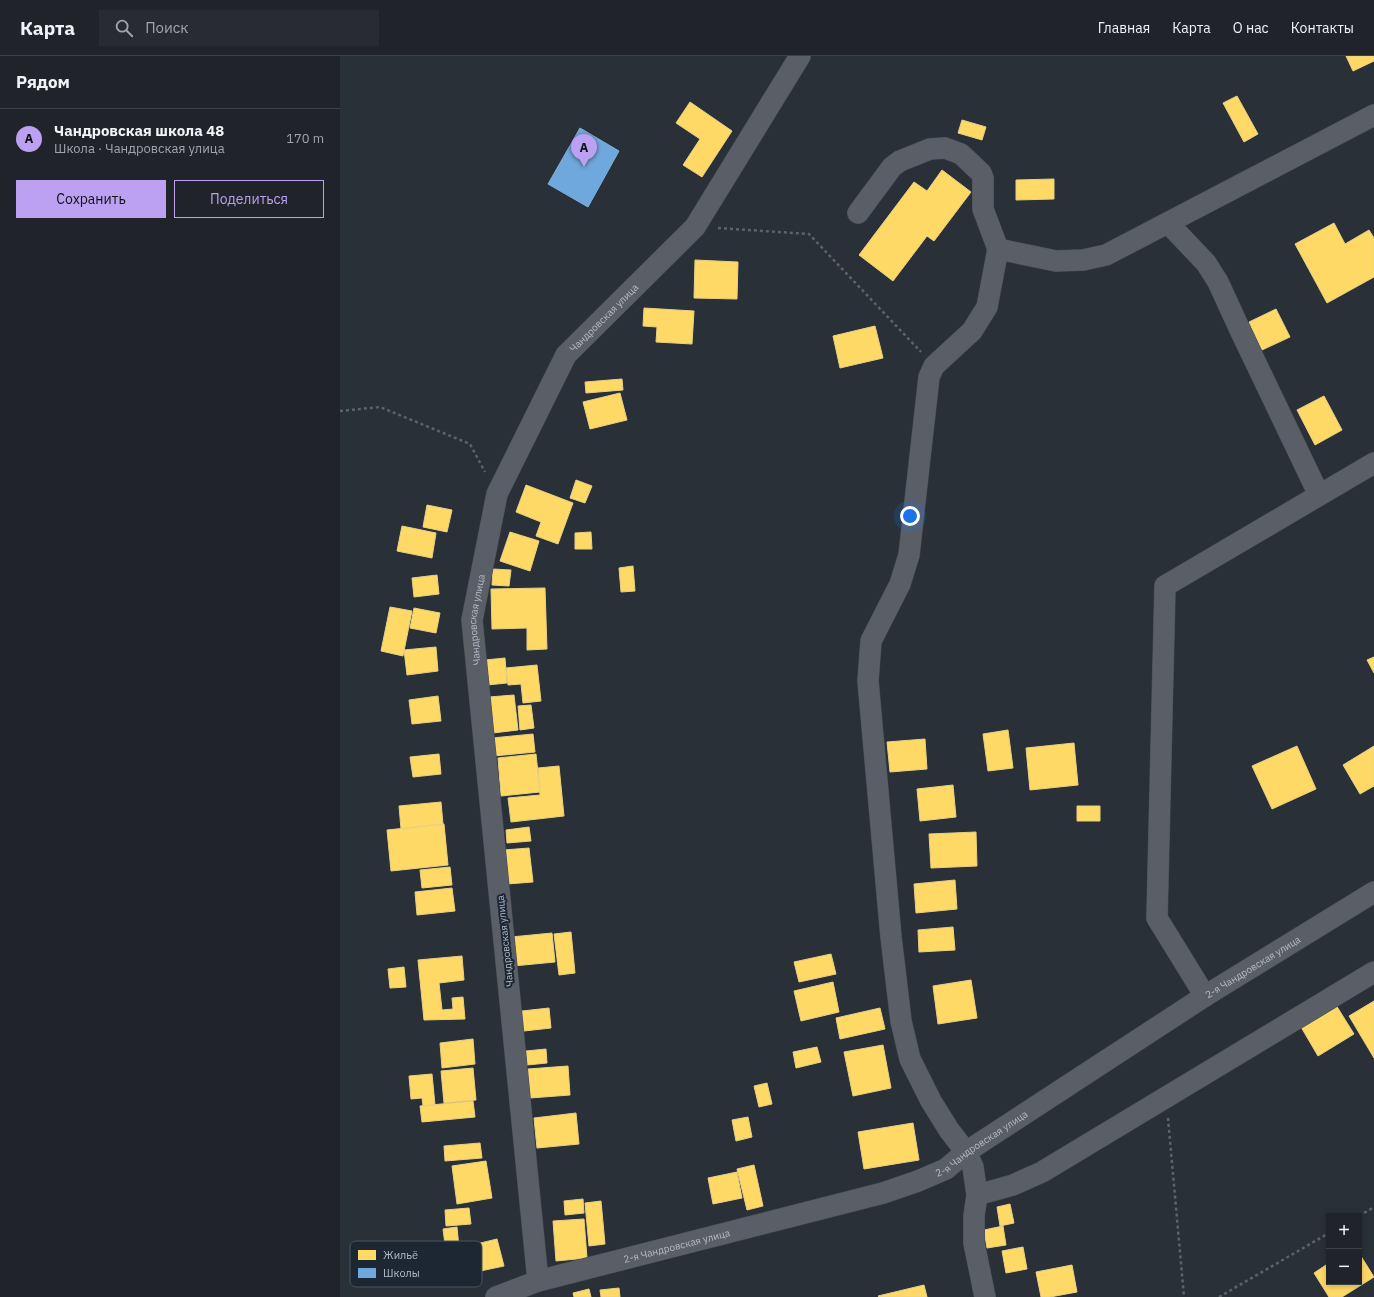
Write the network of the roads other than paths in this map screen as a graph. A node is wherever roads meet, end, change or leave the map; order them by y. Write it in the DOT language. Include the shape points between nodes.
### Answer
graph roads {
  1 [pos="800,56"];
  2 [pos="1374,115"];
  3 [pos="858,213"];
  4 [pos="1168,222"];
  5 [pos="998,249"];
  6 [pos="1374,463"];
  7 [pos="1319,495"];
  8 [pos="1374,892"];
  9 [pos="1374,972"];
  10 [pos="1205,996"];
  11 [pos="966,1152"];
  12 [pos="977,1195"];
  13 [pos="538,1281"];
  14 [pos="505,1295"];
  15 [pos="985,1297"];
  1 -- 13 [label="street, Чандровская улица" via="695,226 566,355 497,494 472,620"];
  2 -- 4 [label="street"];
  3 -- 5 [label="street" via="892,167 900,161 930,149 945,148 961,154 982,173 983,209"];
  4 -- 5 [label="street" via="1106,255 1083,260 1056,261"];
  4 -- 7 [label="street" via="1206,263 1218,282"];
  5 -- 11 [label="street" via="987,307 972,331 934,366 929,377 909,555 900,584 871,641 868,682 901,1021 910,1059 938,1112"];
  6 -- 7 [label="street"];
  7 -- 10 [label="street" via="1165,586 1157,918"];
  8 -- 10 [label="street, 2-я Чандровская улица"];
  9 -- 12 [label="street" via="1042,1172 1013,1185"];
  10 -- 11 [label="street, 2-я Чандровская улица"];
  11 -- 12 [label="street" via="973,1167"];
  11 -- 13 [label="street, 2-я Чандровская улица" via="946,1169 883,1193"];
  12 -- 15 [label="street" via="974,1243"];
  13 -- 14 [label="street, 2-я Чандровская улица"];
}
